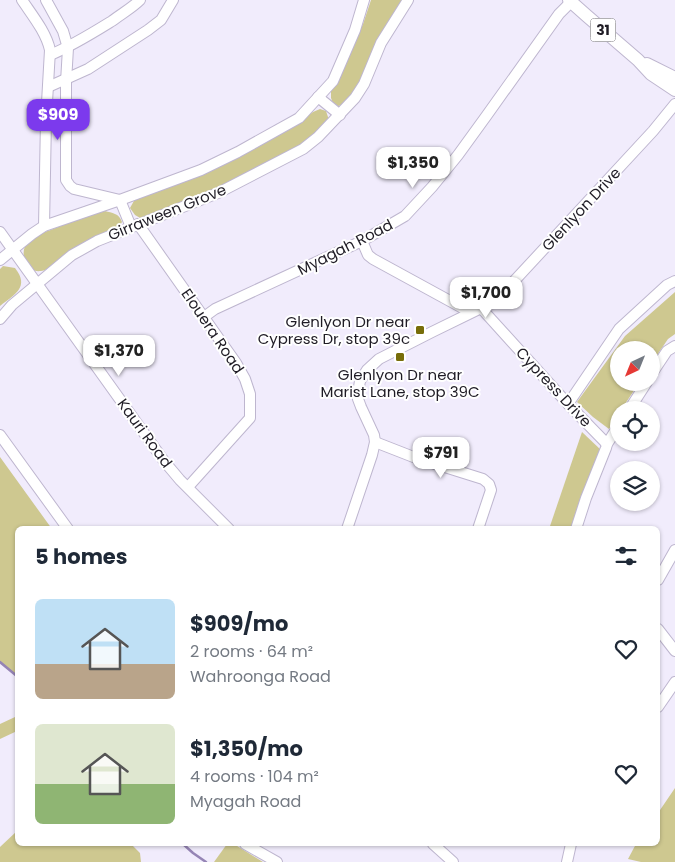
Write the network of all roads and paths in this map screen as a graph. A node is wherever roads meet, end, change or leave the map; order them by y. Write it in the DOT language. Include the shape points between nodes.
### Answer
graph roads {
  1 [pos="22,0"];
  2 [pos="46,0"];
  3 [pos="140,0"];
  4 [pos="173,0"];
  5 [pos="364,0"];
  6 [pos="408,0"];
  7 [pos="570,1"];
  8 [pos="68,48"];
  9 [pos="50,55"];
  10 [pos="638,60"];
  11 [pos="67,78"];
  12 [pos="675,78"];
  13 [pos="48,87"];
  14 [pos="675,90"];
  15 [pos="318,97"];
  16 [pos="675,104"];
  17 [pos="340,115"];
  18 [pos="120,200"];
  19 [pos="135,225"];
  20 [pos="44,226"];
  21 [pos="0,232"];
  22 [pos="362,241"];
  23 [pos="13,250"];
  24 [pos="0,260"];
  25 [pos="675,280"];
  26 [pos="37,284"];
  27 [pos="481,308"];
  28 [pos="470,312"];
  29 [pos="204,317"];
  30 [pos="0,319"];
  31 [pos="675,346"];
  32 [pos="660,362"];
  33 [pos="568,404"];
  34 [pos="0,435"];
  35 [pos="610,439"];
  36 [pos="375,442"];
  37 [pos="607,444"];
  38 [pos="188,487"];
  39 [pos="66,526"];
  40 [pos="226,526"];
  41 [pos="348,526"];
  42 [pos="479,526"];
  43 [pos="577,526"];
  44 [pos="675,550"];
  45 [pos="660,576"];
  46 [pos="660,632"];
  47 [pos="675,651"];
  48 [pos="675,682"];
  49 [pos="660,704"];
  50 [pos="249,846"];
  51 [pos="435,846"];
  52 [pos="571,846"];
  53 [pos="277,862"];
  54 [pos="454,862"];
  55 [pos="567,862"];
  1 -- 9 [label="street" via="45,37"];
  2 -- 8 [label="street" via="63,30"];
  3 -- 8 [label="street"];
  4 -- 11 [label="street" via="161,20 148,30 88,69"];
  5 -- 15 [label="street, Girraween Grove" via="333,81"];
  6 -- 17 [label="street, Girraween Grove" via="381,43 364,84"];
  7 -- 10 [label="main road, 31"];
  7 -- 22 [label="street, Myagah Road" via="432,187 405,216"];
  8 -- 9 [label="street"];
  8 -- 11 [label="street"];
  9 -- 13 [label="street"];
  10 -- 12 [label="main road, 31"];
  10 -- 14 [label="main road, 31" via="651,74"];
  11 -- 13 [label="street"];
  11 -- 18 [label="street" via="66,180 74,189"];
  13 -- 20 [label="street"];
  15 -- 17 [label="street"];
  15 -- 18 [label="street, Girraween Grove" via="299,118 238,152 201,170"];
  16 -- 27 [label="street, Glenlyon Drive" via="513,284"];
  17 -- 19 [label="street, Girraween Grove" via="303,149 218,193"];
  18 -- 19 [label="street, Elouera Road"];
  18 -- 20 [label="street, Girraween Grove"];
  19 -- 26 [label="street, Girraween Grove" via="72,255"];
  19 -- 29 [label="street, Elouera Road"];
  20 -- 23 [label="street, Girraween Grove"];
  21 -- 23 [label="street, Kauri Road"];
  22 -- 28 [label="street" via="373,259"];
  22 -- 29 [label="street, Myagah Road"];
  23 -- 24 [label="street, Girraween Grove"];
  23 -- 26 [label="street, Kauri Road"];
  25 -- 33 [label="street" via="619,329"];
  26 -- 30 [label="street, Girraween Grove"];
  26 -- 38 [label="street, Kauri Road" via="164,460"];
  27 -- 28 [label="street, Glenlyon Drive"];
  27 -- 33 [label="street, Cypress Drive"];
  28 -- 36 [label="street, Glenlyon Drive" via="379,359 364,374 358,399"];
  29 -- 38 [label="street, Elouera Road" via="245,380 250,394 250,418"];
  31 -- 32 [label="street"];
  33 -- 37 [label="street, Cypress Drive"];
  34 -- 39 [label="street"];
  35 -- 37 [label="street"];
  36 -- 41 [label="street"];
  36 -- 42 [label="street" via="483,479 491,490"];
  37 -- 43 [label="street"];
  38 -- 40 [label="street, Kauri Road"];
  44 -- 45 [label="street"];
  46 -- 47 [label="street"];
  48 -- 49 [label="street"];
  50 -- 53 [label="street"];
  51 -- 54 [label="street"];
  52 -- 55 [label="street"];
}
